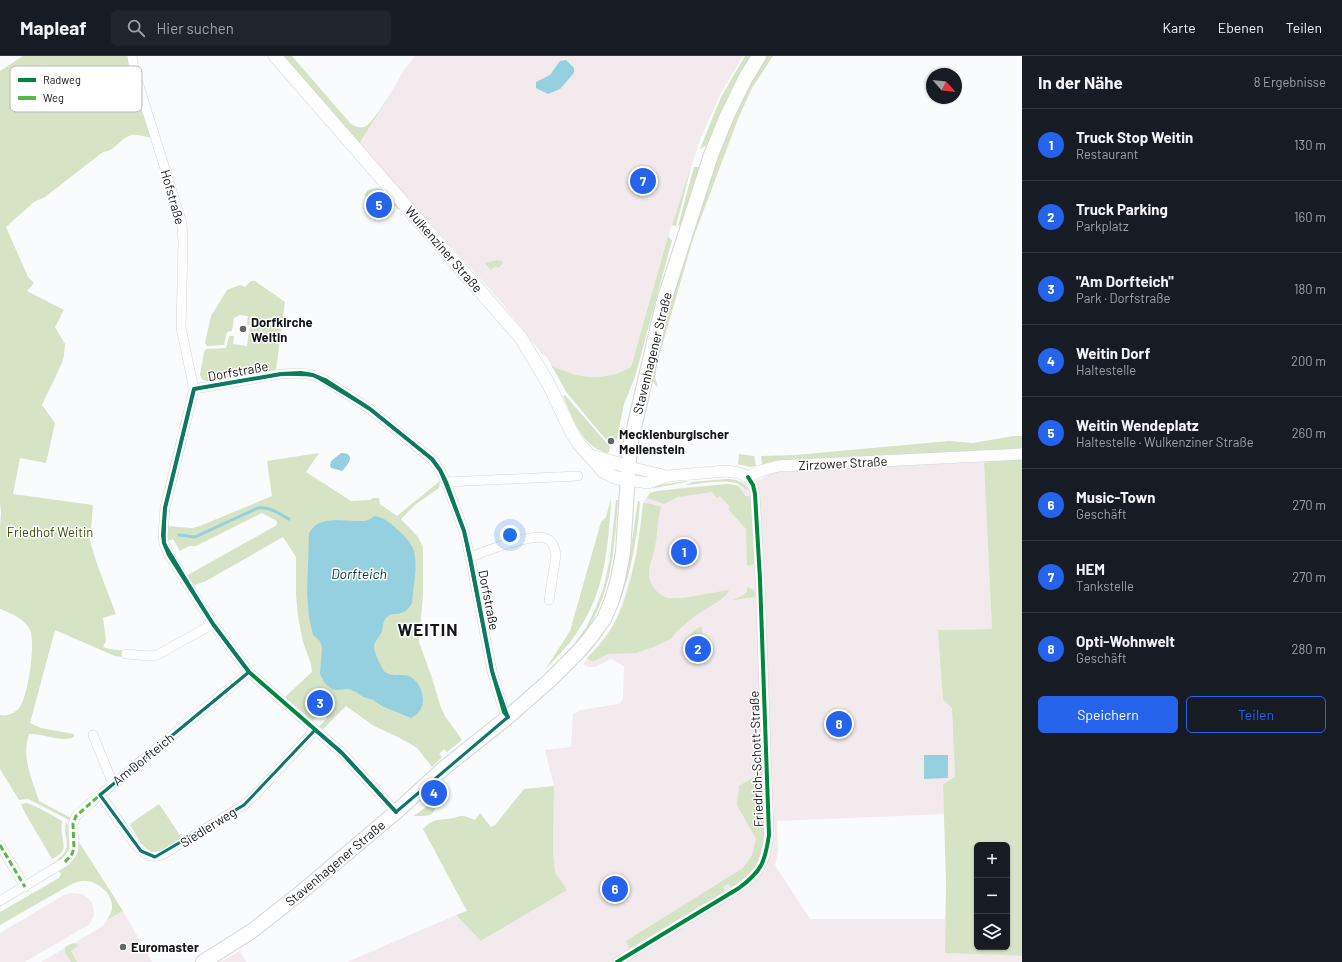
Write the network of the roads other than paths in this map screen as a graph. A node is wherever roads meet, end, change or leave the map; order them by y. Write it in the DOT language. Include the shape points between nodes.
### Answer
graph roads {
  1 [pos="132,56"];
  2 [pos="275,56"];
  3 [pos="760,56"];
  4 [pos="133,66"];
  5 [pos="142,96"];
  6 [pos="194,389"];
  7 [pos="1022,454"];
  8 [pos="629,473"];
  9 [pos="578,476"];
  10 [pos="748,477"];
  11 [pos="446,482"];
  12 [pos="470,557"];
  13 [pos="549,600"];
  14 [pos="213,624"];
  15 [pos="126,654"];
  16 [pos="249,672"];
  17 [pos="508,717"];
  18 [pos="315,730"];
  19 [pos="93,735"];
  20 [pos="113,784"];
  21 [pos="100,795"];
  22 [pos="396,812"];
  23 [pos="0,845"];
  24 [pos="25,887"];
  25 [pos="0,901"];
  26 [pos="203,962"];
  27 [pos="617,962"];
  1 -- 4 [label="street, Hofstraße"];
  2 -- 8 [label="main road, Wulkenziner Straße" via="521,338 548,383 572,433 585,451"];
  3 -- 8 [label="main road, Stavenhagener Straße" via="745,79 711,155 663,304 631,439"];
  5 -- 6 [label="street, Hofstraße" via="182,223 182,328"];
  6 -- 11 [label="street, Dorfstraße" via="280,374 313,375 325,380 402,434 432,459"];
  6 -- 14 [label="street, Dorfstraße" via="165,508 163,535 169,555"];
  7 -- 10 [label="street, Zirzower Straße" via="778,466"];
  8 -- 10 [label="street" via="667,476 727,471"];
  8 -- 17 [label="main road, Stavenhagener Straße" via="623,552 618,579 604,619 590,638 550,680"];
  9 -- 11 [label="street"];
  10 -- 27 [label="street, Friedrich-Schott-Straße" via="755,494 760,572 769,835 766,853 753,877 739,888"];
  11 -- 12 [label="street, Dorfstraße" via="464,531"];
  12 -- 13 [label="street, Dorfstraße" via="530,537 547,538 553,543 556,555"];
  12 -- 17 [label="street, Dorfstraße" via="492,671 504,712"];
  14 -- 15 [label="street" via="157,655"];
  14 -- 16 [label="street, Dorfstraße"];
  16 -- 18 [label="street, Dorfstraße"];
  16 -- 20 [label="street, Am Dorfteich"];
  17 -- 22 [label="main road, Stavenhagener Straße" via="444,768"];
  18 -- 21 [label="street, Siedlerweg" via="244,805 162,855 149,856 141,850"];
  18 -- 22 [label="street, Dorfstraße" via="342,753"];
  19 -- 20 [label="street"];
  20 -- 21 [label="street, Am Dorfteich"];
  21 -- 24 [label="street, Am Dorfteich" via="74,820 72,854 65,862"];
  22 -- 26 [label="main road, Stavenhagener Straße" via="252,931"];
  23 -- 24 [label="street"];
  24 -- 25 [label="street"];
}
